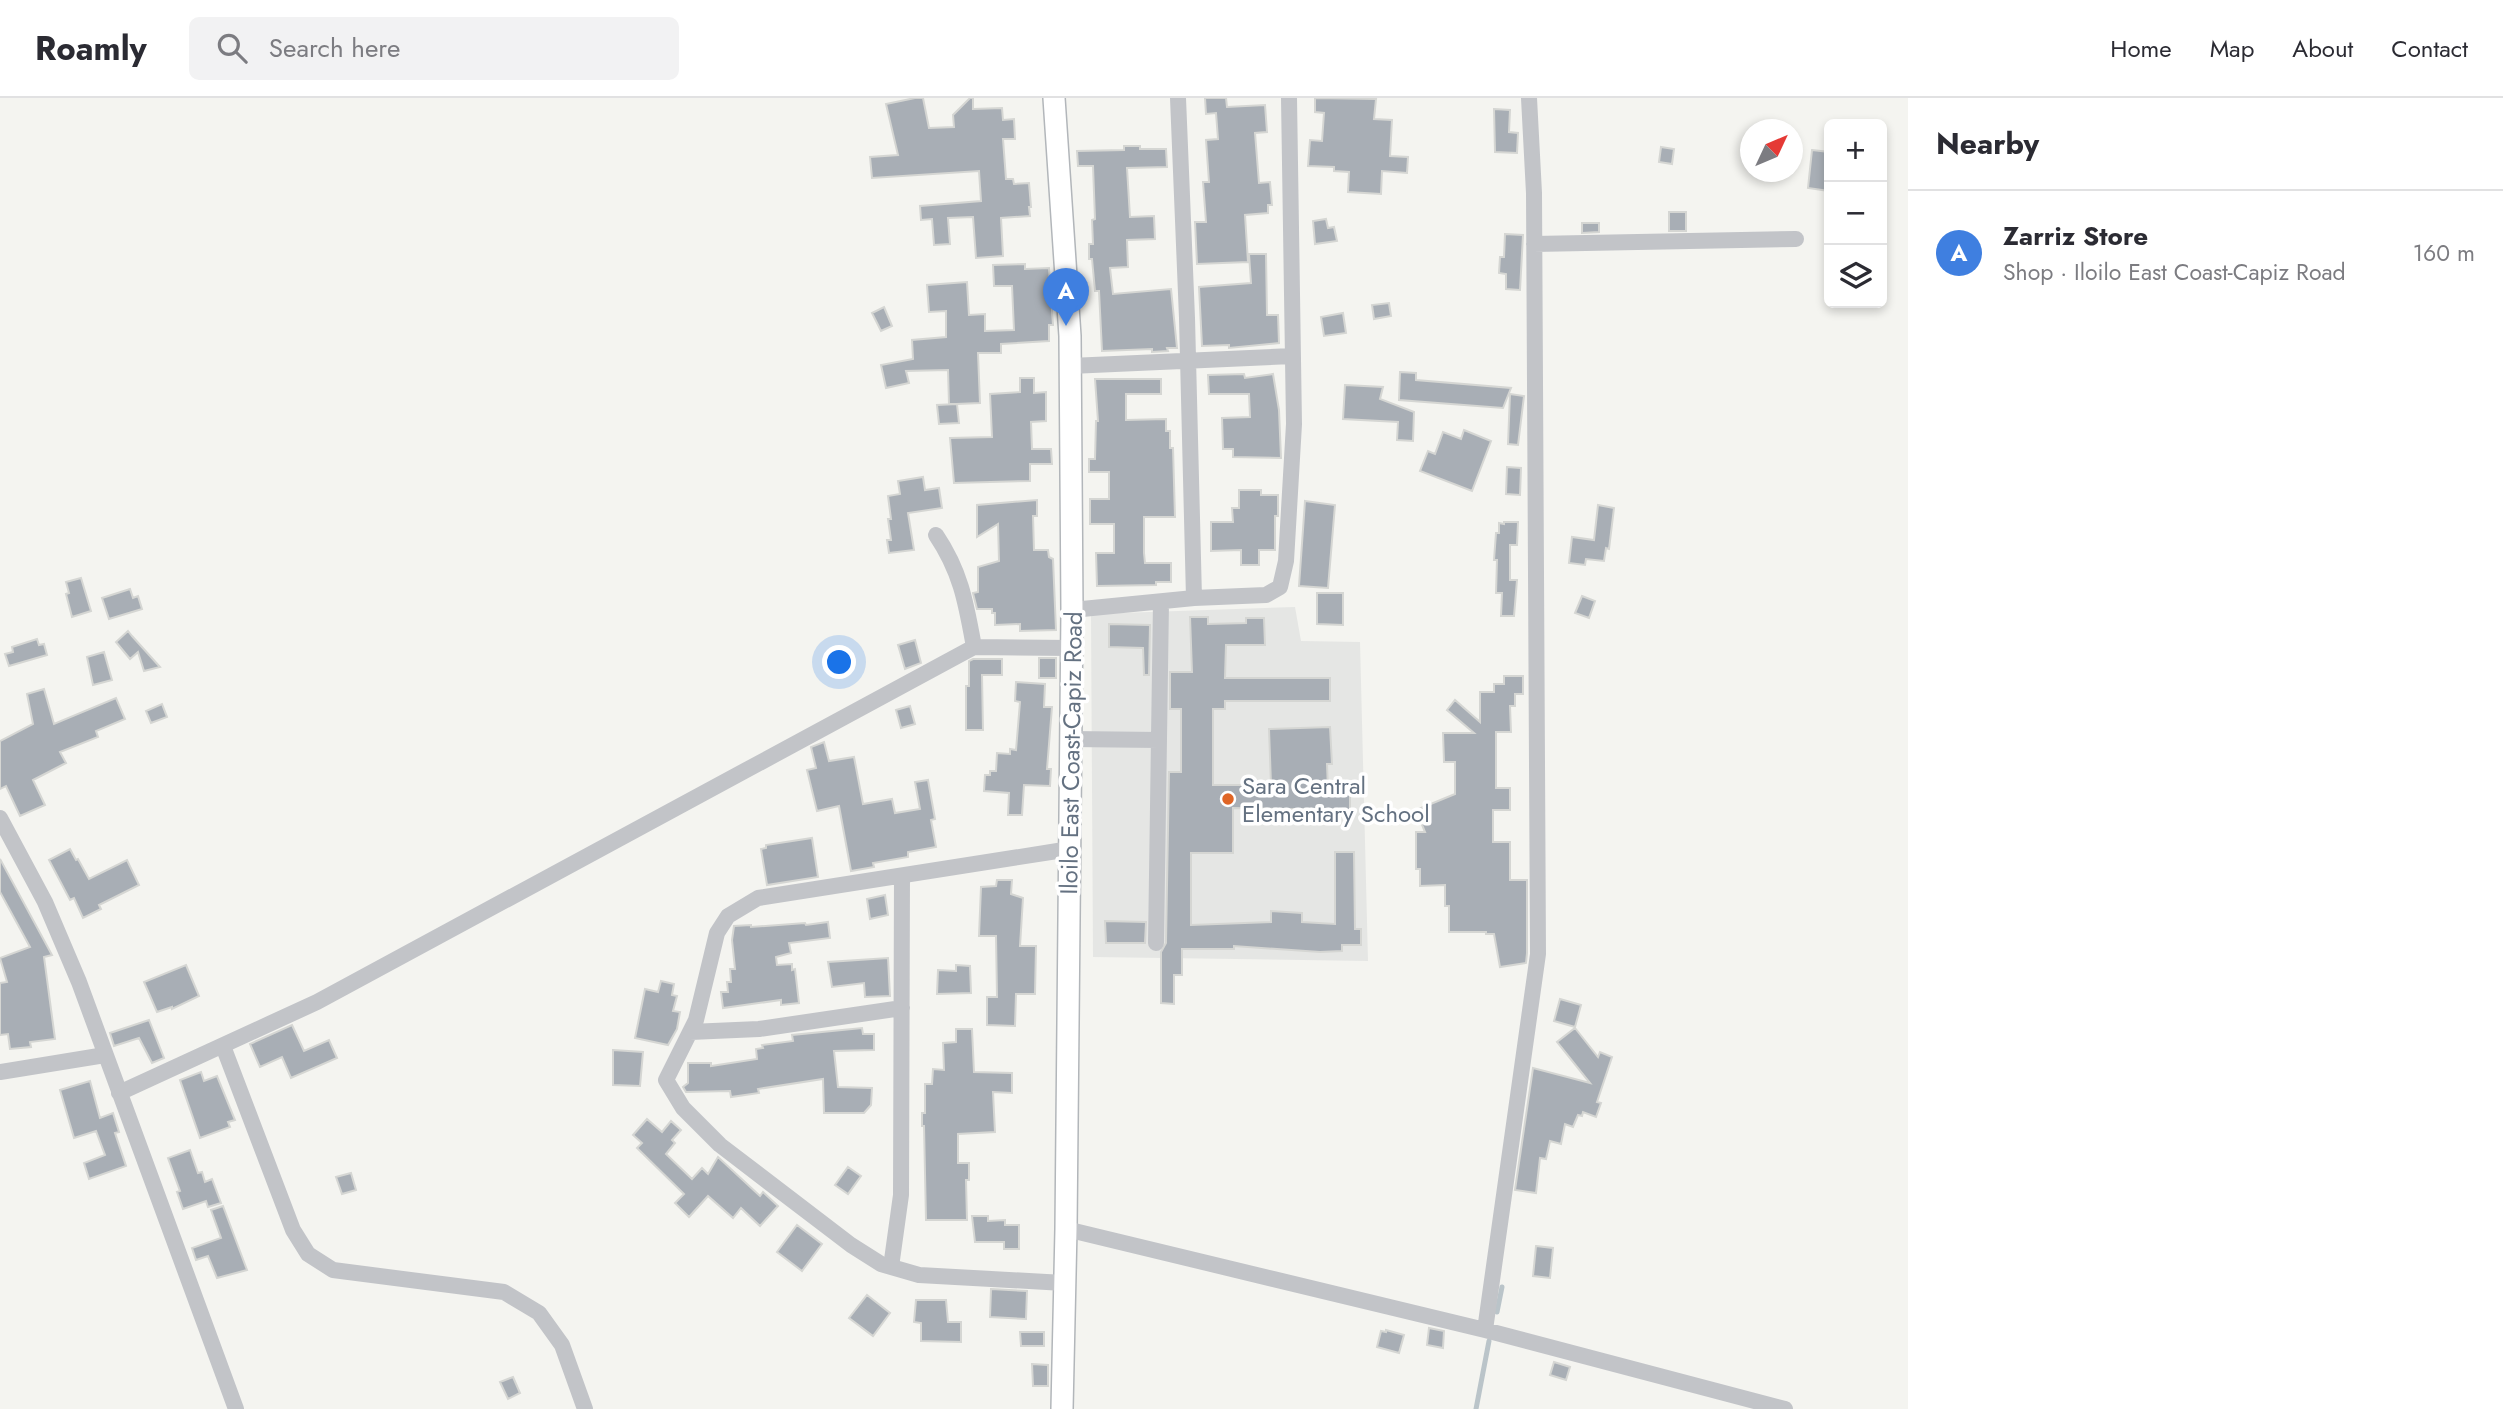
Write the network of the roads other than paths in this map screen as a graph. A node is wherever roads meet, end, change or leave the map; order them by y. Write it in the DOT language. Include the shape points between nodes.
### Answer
graph roads {
  1 [pos="1054,98"];
  2 [pos="1178,98"];
  3 [pos="1289,98"];
  4 [pos="1529,98"];
  5 [pos="1796,239"];
  6 [pos="1534,244"];
  7 [pos="1292,356"];
  8 [pos="1188,359"];
  9 [pos="1070,366"];
  10 [pos="936,534"];
  11 [pos="1194,598"];
  12 [pos="1161,601"];
  13 [pos="1072,610"];
  14 [pos="974,647"];
  15 [pos="1072,648"];
  16 [pos="1071,739"];
  17 [pos="1159,740"];
  18 [pos="0,818"];
  19 [pos="1070,849"];
  20 [pos="902,876"];
  21 [pos="1156,943"];
  22 [pos="902,1008"];
  23 [pos="690,1032"];
  24 [pos="223,1046"];
  25 [pos="105,1055"];
  26 [pos="0,1072"];
  27 [pos="119,1093"];
  28 [pos="1066,1229"];
  29 [pos="891,1267"];
  30 [pos="1064,1283"];
  31 [pos="1485,1330"];
  32 [pos="236,1409"];
  33 [pos="584,1409"];
  34 [pos="1062,1409"];
  35 [pos="1785,1409"];
  1 -- 9 [label="main road, Iloilo East Coast-Capiz Road"];
  2 -- 8 [label="street"];
  3 -- 7 [label="street"];
  4 -- 6 [label="street"];
  5 -- 6 [label="street"];
  6 -- 31 [label="street" via="1538,954"];
  7 -- 8 [label="street"];
  7 -- 11 [label="street" via="1294,424 1286,561 1280,587 1266,595"];
  8 -- 9 [label="street"];
  8 -- 11 [label="street"];
  9 -- 13 [label="main road, Iloilo East Coast-Capiz Road"];
  10 -- 14 [label="street" via="962,586"];
  11 -- 12 [label="street"];
  12 -- 13 [label="street"];
  12 -- 17 [label="street"];
  13 -- 15 [label="main road, Iloilo East Coast-Capiz Road"];
  14 -- 15 [label="street"];
  14 -- 24 [label="street" via="317,1002"];
  15 -- 16 [label="main road, Iloilo East Coast-Capiz Road"];
  16 -- 17 [label="street"];
  16 -- 19 [label="main road, Iloilo East Coast-Capiz Road"];
  17 -- 21 [label="street"];
  18 -- 25 [label="street" via="45,902"];
  19 -- 20 [label="street"];
  19 -- 28 [label="main road, Iloilo East Coast-Capiz Road"];
  20 -- 22 [label="street"];
  20 -- 23 [label="street" via="758,898 728,916 717,933"];
  22 -- 23 [label="street" via="760,1030"];
  22 -- 29 [label="street" via="901,1195"];
  23 -- 29 [label="street" via="666,1080 683,1108 720,1145 851,1245"];
  24 -- 27 [label="street"];
  24 -- 33 [label="street" via="293,1230 308,1254 333,1270 504,1292 539,1313 562,1345"];
  25 -- 26 [label="street"];
  25 -- 27 [label="street"];
  27 -- 32 [label="street"];
  28 -- 30 [label="main road, Iloilo East Coast-Capiz Road"];
  28 -- 31 [label="street"];
  29 -- 30 [label="street" via="919,1275"];
  30 -- 34 [label="main road, Iloilo East Coast-Capiz Road"];
  31 -- 35 [label="street"];
}
